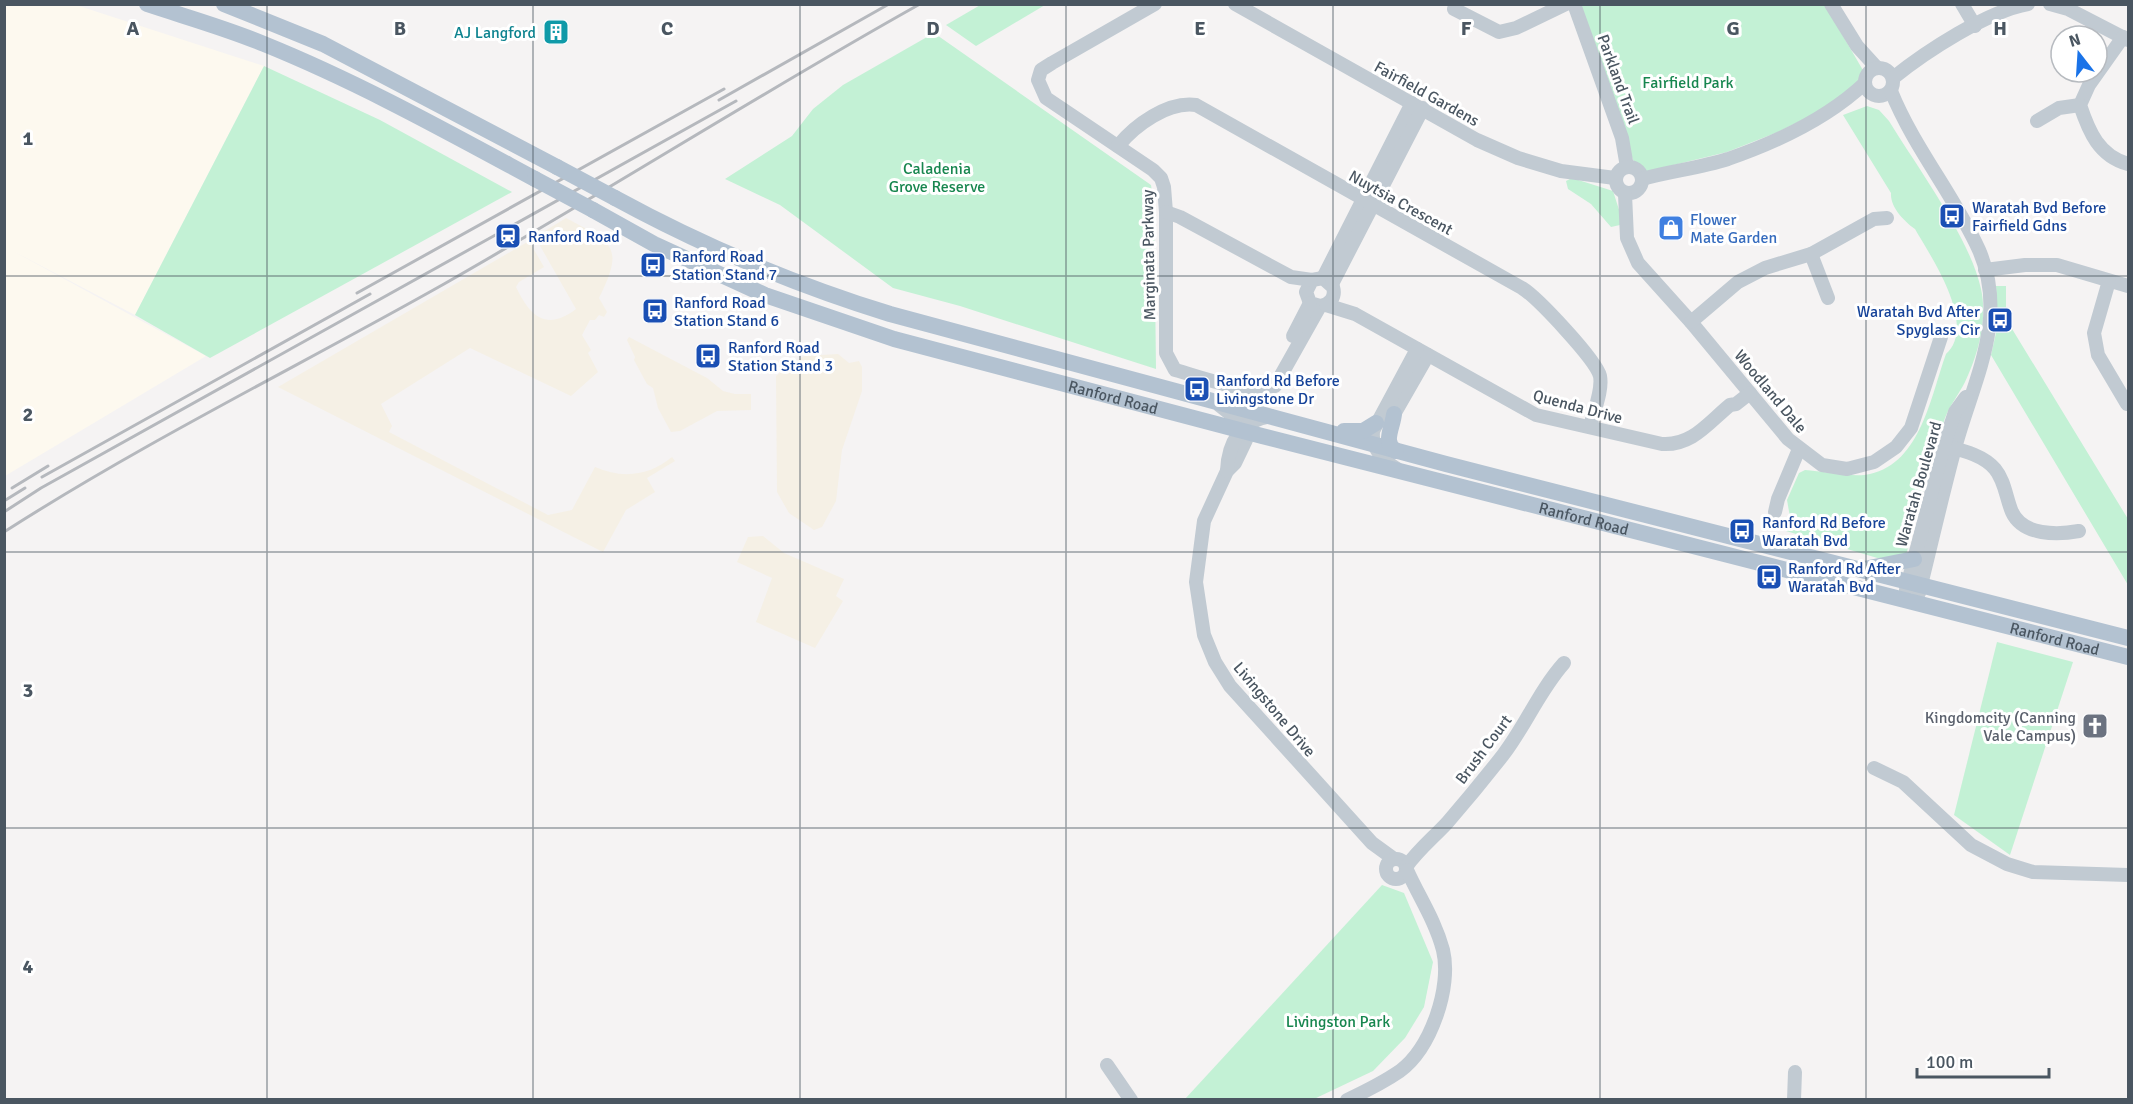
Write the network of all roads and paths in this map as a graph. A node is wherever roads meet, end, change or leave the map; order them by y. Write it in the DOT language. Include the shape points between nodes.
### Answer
graph roads {
  1 [pos="147,4"];
  2 [pos="225,4"];
  3 [pos="1155,4"];
  4 [pos="1235,4"];
  5 [pos="1566,4"];
  6 [pos="1574,4"];
  7 [pos="1831,4"];
  8 [pos="1962,4"];
  9 [pos="2028,4"];
  10 [pos="2050,4"];
  11 [pos="1454,9"];
  12 [pos="1975,26"];
  13 [pos="2126,39"];
  14 [pos="1857,46"];
  15 [pos="1887,77"];
  16 [pos="1870,88"];
  17 [pos="2080,105"];
  18 [pos="1417,106"];
  19 [pos="1903,121"];
  20 [pos="2037,121"];
  21 [pos="1118,146"];
  22 [pos="2128,164"];
  23 [pos="1627,167"];
  24 [pos="1615,178"];
  25 [pos="1642,179"];
  26 [pos="1625,194"];
  27 [pos="1368,202"];
  28 [pos="1166,212"];
  29 [pos="1887,218"];
  30 [pos="1187,222"];
  31 [pos="1166,227"];
  32 [pos="1811,254"];
  33 [pos="1985,270"];
  34 [pos="2109,281"];
  35 [pos="2128,286"];
  36 [pos="1320,293"];
  37 [pos="1828,298"];
  38 [pos="1691,322"];
  39 [pos="1941,337"];
  40 [pos="1423,352"];
  41 [pos="1747,389"];
  42 [pos="1211,399"];
  43 [pos="2127,404"];
  44 [pos="1394,414"];
  45 [pos="1272,416"];
  46 [pos="1376,423"];
  47 [pos="1311,426"];
  48 [pos="1590,427"];
  49 [pos="1241,432"];
  50 [pos="1373,445"];
  51 [pos="1950,447"];
  52 [pos="1799,449"];
  53 [pos="1396,451"];
  54 [pos="1346,457"];
  55 [pos="1402,472"];
  56 [pos="1775,512"];
  57 [pos="2079,531"];
  58 [pos="1914,559"];
  59 [pos="1857,570"];
  60 [pos="1915,584"];
  61 [pos="1910,603"];
  62 [pos="2128,638"];
  63 [pos="2128,657"];
  64 [pos="1564,663"];
  65 [pos="1874,768"];
  66 [pos="1398,867"];
  67 [pos="2128,874"];
  68 [pos="1107,1065"];
  69 [pos="1795,1072"];
  70 [pos="1131,1100"];
  71 [pos="1347,1100"];
  72 [pos="1794,1100"];
  1 -- 49 [label="main road, Ranford Road, bridge" via="230,31 330,72 725,278 805,311 894,339"];
  2 -- 42 [label="main road, Ranford Road, bridge" via="323,44 735,259 893,315"];
  3 -- 21 [label="street, Marginata Parkway" via="1041,70 1038,80 1046,98"];
  4 -- 18 [label="street, Fairfield Gardens"];
  5 -- 11 [label="street" via="1499,32"];
  6 -- 23 [label="street, Parkland Trail" via="1619,127"];
  7 -- 14 [label="street, Waratah Boulevard"];
  8 -- 12 [label="street"];
  9 -- 12 [label="street"];
  10 -- 13 [label="street"];
  12 -- 15 [label="street"];
  13 -- 17 [label="street" via="2089,85"];
  14 -- 15 [label="street, Waratah Boulevard"];
  14 -- 16 [label="street, Waratah Boulevard"];
  15 -- 16 [label="street"];
  15 -- 16 [label="street" via="1870,72"];
  15 -- 19 [label="street, Waratah Boulevard"];
  16 -- 19 [label="street, Waratah Boulevard"];
  16 -- 25 [label="street" via="1805,126 1728,159"];
  17 -- 20 [label="street" via="2059,108"];
  17 -- 22 [label="street" via="2097,145 2108,156"];
  18 -- 24 [label="street, Fairfield Gardens" via="1518,158 1561,171"];
  18 -- 27 [label="street, Marginata Parkway"];
  19 -- 33 [label="street, Waratah Boulevard" via="1960,216"];
  21 -- 27 [label="street, Nuytsia Crescent" via="1135,128 1173,107 1196,105"];
  21 -- 28 [label="street, Marginata Parkway" via="1161,178"];
  23 -- 24 [label="street"];
  23 -- 25 [label="street" via="1636,169"];
  24 -- 26 [label="street" via="1617,188"];
  25 -- 26 [label="street" via="1635,193"];
  26 -- 38 [label="street, Woodland Dale" via="1628,237 1638,263"];
  27 -- 36 [label="street, Marginata Parkway"];
  27 -- 48 [label="street, Nuytsia Crescent" via="1522,288 1542,304 1597,368 1600,383"];
  28 -- 30 [label="street, Quenda Drive"];
  28 -- 31 [label="street, Marginata Parkway"];
  29 -- 32 [label="street" via="1874,219"];
  30 -- 31 [label="street"];
  30 -- 36 [label="street, Quenda Drive"];
  31 -- 36 [label="street, Marginata Parkway" via="1166,353 1175,370 1254,390 1271,377"];
  32 -- 37 [label="street"];
  32 -- 38 [label="street" via="1765,268 1738,282"];
  33 -- 34 [label="street" via="2057,265"];
  33 -- 51 [label="street, Waratah Boulevard" via="1992,308 1988,347 1977,381 1955,412"];
  34 -- 35 [label="street"];
  34 -- 43 [label="street" via="2094,333 2098,355"];
  36 -- 40 [label="street, Quenda Drive"];
  38 -- 41 [label="street, Woodland Dale"];
  39 -- 52 [label="street, Woodland Dale" via="1911,428 1896,447 1874,462 1846,469 1822,465"];
  40 -- 44 [label="street"];
  40 -- 46 [label="street"];
  40 -- 48 [label="street, Quenda Drive" via="1536,415"];
  41 -- 48 [label="street, Quenda Drive" via="1732,397 1730,405 1678,445"];
  41 -- 52 [label="street, Woodland Dale"];
  42 -- 45 [label="main road, Ranford Road"];
  42 -- 49 [label="street" via="1237,417"];
  44 -- 50 [label="street"];
  44 -- 53 [label="main road" via="1388,437"];
  45 -- 47 [label="main road, Ranford Road"];
  45 -- 49 [label="street" via="1259,418"];
  46 -- 47 [label="main road" via="1356,432"];
  46 -- 50 [label="street"];
  47 -- 50 [label="main road, Ranford Road"];
  49 -- 54 [label="main road, Ranford Road"];
  49 -- 66 [label="street, Livingstone Drive" via="1245,444 1227,471 1204,521 1196,582 1204,635 1230,686"];
  50 -- 53 [label="main road, Ranford Road"];
  50 -- 54 [label="street"];
  50 -- 55 [label="street"];
  51 -- 57 [label="street" via="1994,468 2013,512 2026,527 2049,534"];
  51 -- 58 [label="street, Waratah Boulevard"];
  51 -- 60 [label="street, Waratah Boulevard"];
  52 -- 56 [label="street"];
  53 -- 59 [label="main road, Ranford Road"];
  54 -- 55 [label="main road, Ranford Road"];
  55 -- 61 [label="main road, Ranford Road"];
  58 -- 59 [label="main road"];
  58 -- 60 [label="street, Waratah Boulevard"];
  59 -- 60 [label="main road, Ranford Road"];
  60 -- 61 [label="street, Waratah Boulevard"];
  60 -- 62 [label="main road, Ranford Road"];
  61 -- 63 [label="main road, Ranford Road"];
  64 -- 66 [label="street, Brush Court" via="1539,694 1516,738 1493,768 1445,825"];
  65 -- 67 [label="street" via="1903,782 1971,845 2007,864 2033,872"];
  66 -- 71 [label="street" via="1430,911 1443,952 1444,991 1429,1035 1401,1070"];
  68 -- 70 [label="street"];
  69 -- 72 [label="street"];
}
